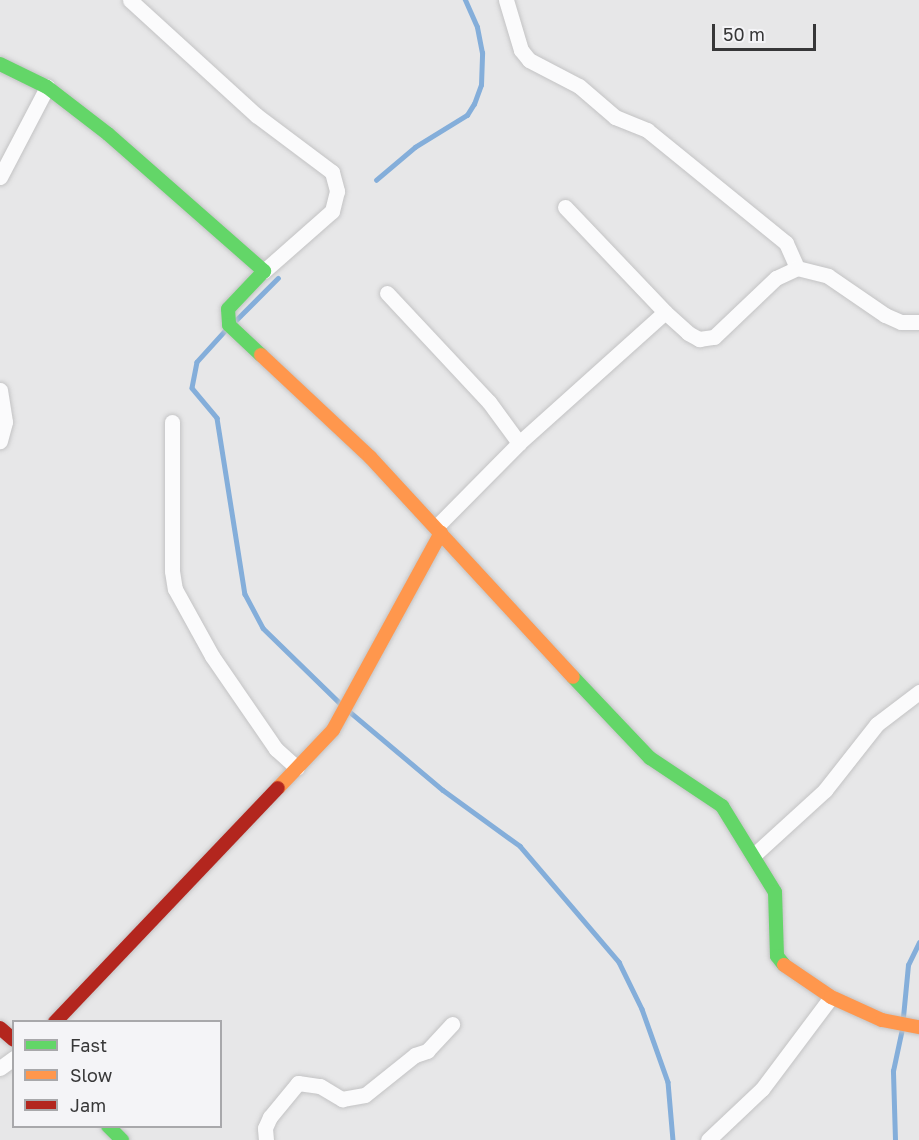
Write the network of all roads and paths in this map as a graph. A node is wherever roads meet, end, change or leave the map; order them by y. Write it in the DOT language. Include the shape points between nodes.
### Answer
graph roads {
  1 [pos="130,0"];
  2 [pos="506,0"];
  3 [pos="0,64"];
  4 [pos="46,87"];
  5 [pos="0,177"];
  6 [pos="565,207"];
  7 [pos="797,268"];
  8 [pos="264,272"];
  9 [pos="387,293"];
  10 [pos="665,312"];
  11 [pos="919,322"];
  12 [pos="0,390"];
  13 [pos="172,422"];
  14 [pos="0,441"];
  15 [pos="519,443"];
  16 [pos="438,530"];
  17 [pos="919,692"];
  18 [pos="297,768"];
  19 [pos="755,854"];
  20 [pos="831,997"];
  21 [pos="57,1020"];
  22 [pos="452,1024"];
  23 [pos="916,1027"];
  24 [pos="0,1028"];
  25 [pos="12,1038"];
  26 [pos="110,1128"];
  27 [pos="122,1140"];
  28 [pos="266,1140"];
  29 [pos="708,1140"];
  1 -- 8 [label="street" via="256,115 333,172 337,191 332,211"];
  2 -- 7 [label="street" via="521,50 529,60 579,86 615,117 647,130 786,243"];
  3 -- 4 [label="street"];
  4 -- 5 [label="street"];
  4 -- 8 [label="street" via="108,134"];
  6 -- 10 [label="street"];
  7 -- 10 [label="street" via="776,278 714,337 699,339"];
  7 -- 11 [label="street" via="828,276 885,315"];
  8 -- 16 [label="street" via="228,309 227,318 234,331 370,457"];
  9 -- 15 [label="street" via="489,402"];
  10 -- 15 [label="street"];
  12 -- 14 [label="street" via="5,414"];
  13 -- 18 [label="street" via="175,589 212,656 276,749"];
  15 -- 16 [label="street"];
  16 -- 18 [label="street" via="354,696 333,730"];
  16 -- 19 [label="street" via="626,735 650,758 722,806"];
  17 -- 19 [label="street" via="877,724 825,790"];
  18 -- 21 [label="street"];
  19 -- 20 [label="street" via="775,892 777,956 794,977"];
  20 -- 23 [label="street"];
  20 -- 29 [label="street" via="762,1089"];
  22 -- 28 [label="street" via="426,1051 415,1055 365,1095 342,1099 320,1086 298,1083 270,1117 265,1128"];
  24 -- 25 [label="street"];
  26 -- 27 [label="street"];
}
